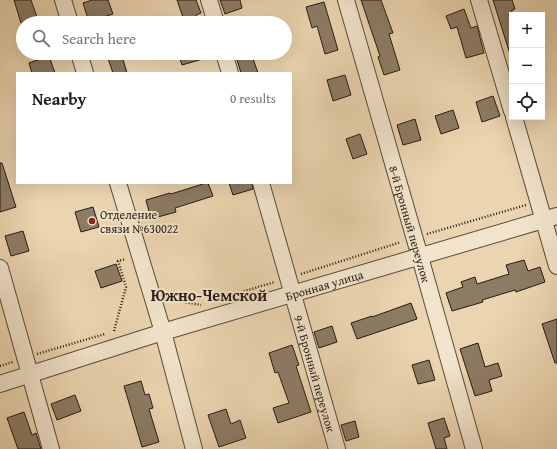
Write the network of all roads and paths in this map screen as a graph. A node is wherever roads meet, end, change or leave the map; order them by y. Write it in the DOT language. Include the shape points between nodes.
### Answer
graph roads {
  1 [pos="63,0"];
  2 [pos="209,0"];
  3 [pos="346,0"];
  4 [pos="479,0"];
  5 [pos="68,16"];
  6 [pos="214,16"];
  7 [pos="81,60"];
  8 [pos="226,60"];
  9 [pos="85,72"];
  10 [pos="230,72"];
  11 [pos="509,101"];
  12 [pos="515,120"];
  13 [pos="118,184"];
  14 [pos="261,184"];
  15 [pos="551,218"];
  16 [pos="137,247"];
  17 [pos="420,257"];
  18 [pos="557,266"];
  19 [pos="0,268"];
  20 [pos="292,294"];
  21 [pos="152,296"];
  22 [pos="201,305"];
  23 [pos="114,331"];
  24 [pos="163,332"];
  25 [pos="30,375"];
  26 [pos="0,384"];
  27 [pos="51,449"];
  28 [pos="194,449"];
  29 [pos="337,449"];
  30 [pos="474,449"];
  1 -- 5 [label="street"];
  2 -- 6 [label="street"];
  3 -- 17 [label="street, 8-й Бронный переулок"];
  4 -- 11 [label="street"];
  7 -- 9 [label="street"];
  8 -- 10 [label="street"];
  12 -- 15 [label="street"];
  13 -- 16 [label="street"];
  14 -- 20 [label="street, 9-й Бронный переулок"];
  15 -- 17 [label="street, Бронная улица"];
  15 -- 18 [label="street"];
  16 -- 21 [label="street"];
  16 -- 23 [label="path" via="131,257 118,262 126,287"];
  17 -- 20 [label="street, Бронная улица"];
  17 -- 30 [label="street, 8-й Бронный переулок"];
  19 -- 25 [label="street"];
  20 -- 24 [label="street, Бронная улица"];
  20 -- 29 [label="street, 9-й Бронный переулок"];
  21 -- 22 [label="path"];
  21 -- 24 [label="street"];
  24 -- 25 [label="street, Бронная улица"];
  24 -- 28 [label="street"];
  25 -- 26 [label="street, Бронная улица"];
  25 -- 27 [label="street"];
}
